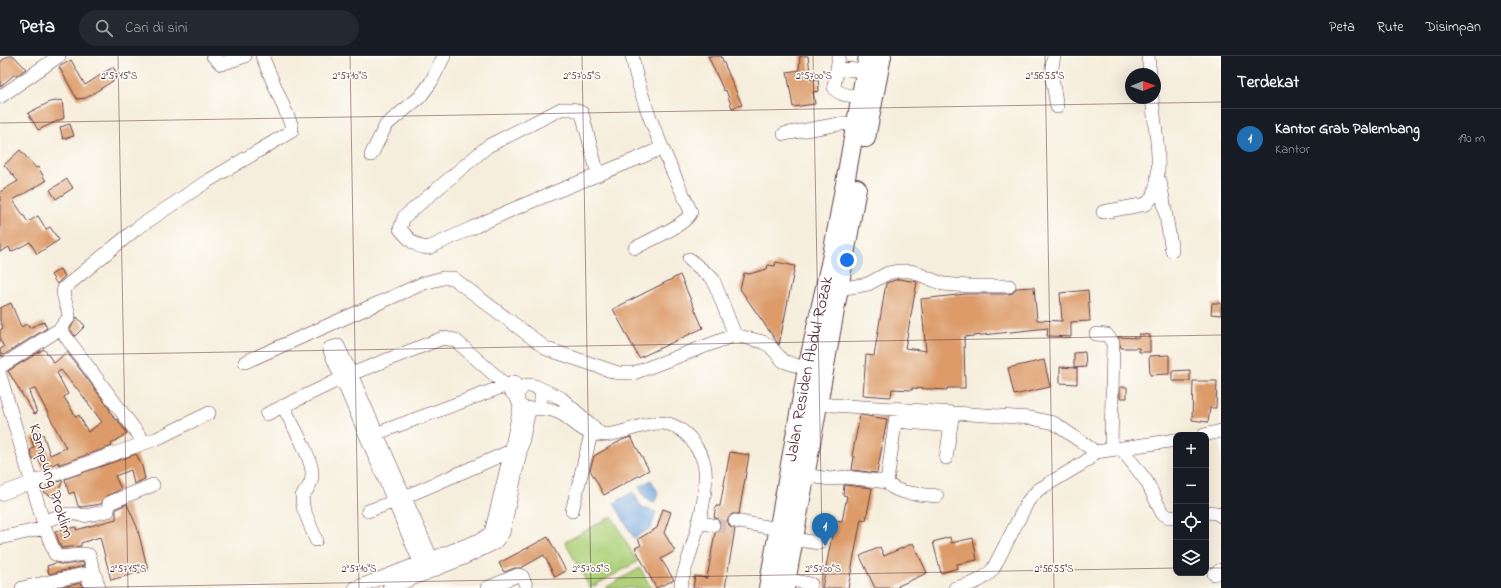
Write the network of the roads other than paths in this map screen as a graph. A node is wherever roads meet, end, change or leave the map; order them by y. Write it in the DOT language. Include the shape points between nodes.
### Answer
graph roads {
  1 [pos="60,56"];
  2 [pos="213,56"];
  3 [pos="245,56"];
  4 [pos="262,56"];
  5 [pos="444,56"];
  6 [pos="632,56"];
  7 [pos="882,56"];
  8 [pos="1054,56"];
  9 [pos="1148,56"];
  10 [pos="838,62"];
  11 [pos="867,64"];
  12 [pos="1149,68"];
  13 [pos="0,97"];
  14 [pos="860,97"];
  15 [pos="1153,104"];
  16 [pos="1057,107"];
  17 [pos="856,123"];
  18 [pos="784,134"];
  19 [pos="662,148"];
  20 [pos="372,155"];
  21 [pos="1159,171"];
  22 [pos="598,176"];
  23 [pos="1104,212"];
  24 [pos="635,248"];
  25 [pos="1172,251"];
  26 [pos="689,259"];
  27 [pos="1008,286"];
  28 [pos="839,289"];
  29 [pos="60,329"];
  30 [pos="1096,334"];
  31 [pos="735,335"];
  32 [pos="246,362"];
  33 [pos="0,367"];
  34 [pos="807,369"];
  35 [pos="0,375"];
  36 [pos="347,376"];
  37 [pos="516,383"];
  38 [pos="817,404"];
  39 [pos="526,405"];
  40 [pos="283,406"];
  41 [pos="5,409"];
  42 [pos="209,413"];
  43 [pos="267,414"];
  44 [pos="896,416"];
  45 [pos="952,418"];
  46 [pos="595,431"];
  47 [pos="1221,431"];
  48 [pos="378,433"];
  49 [pos="1209,434"];
  50 [pos="1173,440"];
  51 [pos="144,442"];
  52 [pos="1116,448"];
  53 [pos="511,451"];
  54 [pos="1096,452"];
  55 [pos="946,458"];
  56 [pos="804,475"];
  57 [pos="32,481"];
  58 [pos="887,482"];
  59 [pos="153,485"];
  60 [pos="0,494"];
  61 [pos="937,496"];
  62 [pos="505,498"];
  63 [pos="399,499"];
  64 [pos="368,511"];
  65 [pos="572,511"];
  66 [pos="1209,512"];
  67 [pos="1221,516"];
  68 [pos="1173,517"];
  69 [pos="699,519"];
  70 [pos="713,521"];
  71 [pos="44,525"];
  72 [pos="735,525"];
  73 [pos="783,534"];
  74 [pos="0,538"];
  75 [pos="316,540"];
  76 [pos="819,543"];
  77 [pos="428,566"];
  78 [pos="785,584"];
  79 [pos="811,584"];
  80 [pos="974,586"];
  81 [pos="22,588"];
  82 [pos="91,588"];
  83 [pos="99,588"];
  84 [pos="355,588"];
  85 [pos="390,588"];
  86 [pos="487,588"];
  87 [pos="527,588"];
  88 [pos="681,588"];
  89 [pos="768,588"];
  90 [pos="955,588"];
  1 -- 13 [label="street"];
  2 -- 3 [label="street" via="221,64"];
  4 -- 29 [label="street" via="292,131 206,182 136,229 64,288 63,294 68,304 69,316"];
  5 -- 20 [label="street" via="420,97 386,125"];
  6 -- 19 [label="street" via="635,72"];
  7 -- 28 [label="highway, Jalan Residen Abdul Rozak"];
  8 -- 16 [label="street" via="1052,72"];
  9 -- 12 [label="street"];
  10 -- 11 [label="street"];
  10 -- 14 [label="street" via="835,91"];
  11 -- 14 [label="highway, Jalan Residen Abdul Rozak"];
  14 -- 17 [label="highway, Jalan Residen Abdul Rozak"];
  15 -- 21 [label="street"];
  17 -- 18 [label="street"];
  17 -- 34 [label="highway, Jalan Residen Abdul Rozak" via="832,255"];
  19 -- 22 [label="street"];
  19 -- 24 [label="street" via="691,212 690,216"];
  21 -- 23 [label="street" via="1155,193 1146,204"];
  21 -- 25 [label="street"];
  22 -- 22 [label="street" via="510,211 428,248 419,247 411,242 400,229 404,217 488,146 562,108 582,113"];
  26 -- 31 [label="street" via="713,279"];
  27 -- 28 [label="street" via="943,284 911,271 898,270 868,284"];
  28 -- 38 [label="highway, Jalan Residen Abdul Rozak"];
  29 -- 33 [label="street"];
  29 -- 51 [label="street"];
  30 -- 52 [label="street" via="1108,336 1113,343"];
  31 -- 32 [label="street" via="634,373 618,373 547,349 453,278 448,277 424,283"];
  31 -- 34 [label="street" via="763,342 783,361"];
  34 -- 73 [label="highway, Jalan Residen Abdul Rozak"];
  35 -- 41 [label="street, Kampung Proklim"];
  36 -- 37 [label="street" via="443,338 449,338"];
  36 -- 40 [label="street"];
  36 -- 48 [label="street"];
  36 -- 63 [label="street"];
  37 -- 39 [label="street"];
  37 -- 39 [label="street" via="541,392 541,401"];
  37 -- 46 [label="street" via="561,398"];
  37 -- 48 [label="street"];
  38 -- 44 [label="street"];
  38 -- 56 [label="highway, Jalan Residen Abdul Rozak"];
  39 -- 46 [label="street" via="550,409 581,428"];
  39 -- 53 [label="street"];
  39 -- 62 [label="street"];
  40 -- 43 [label="street"];
  40 -- 75 [label="street" via="309,459 313,475 311,485 302,496 303,507"];
  41 -- 57 [label="street, Kampung Proklim"];
  42 -- 51 [label="street" via="156,439"];
  44 -- 45 [label="street"];
  44 -- 58 [label="street"];
  45 -- 54 [label="street" via="1032,418 1054,423"];
  45 -- 55 [label="street"];
  46 -- 65 [label="street"];
  46 -- 69 [label="street" via="618,434 661,423 683,431 702,456 706,490"];
  47 -- 49 [label="street"];
  48 -- 63 [label="street"];
  50 -- 52 [label="street"];
  51 -- 57 [label="street"];
  52 -- 54 [label="street"];
  52 -- 68 [label="street" via="1147,482 1162,513"];
  53 -- 62 [label="street"];
  53 -- 63 [label="street"];
  54 -- 80 [label="street" via="1031,497 993,569"];
  56 -- 58 [label="street" via="830,479 846,476"];
  56 -- 73 [label="highway, Jalan Residen Abdul Rozak"];
  57 -- 60 [label="street"];
  57 -- 71 [label="street, Kampung Proklim"];
  58 -- 61 [label="street" via="898,490"];
  59 -- 71 [label="street" via="109,503 108,511 84,516 67,514"];
  62 -- 77 [label="street" via="494,537 482,539"];
  63 -- 64 [label="street"];
  63 -- 77 [label="street"];
  66 -- 67 [label="street" via="1216,512"];
  69 -- 70 [label="street"];
  69 -- 88 [label="street" via="680,583"];
  71 -- 74 [label="street"];
  71 -- 83 [label="street, Kampung Proklim" via="55,554 67,557 89,555"];
  72 -- 73 [label="street"];
  73 -- 76 [label="street"];
  73 -- 78 [label="highway, Jalan Residen Abdul Rozak"];
  73 -- 89 [label="highway, Jalan Residen Abdul Rozak"];
  77 -- 84 [label="street"];
  77 -- 85 [label="street"];
  78 -- 79 [label="street"];
  80 -- 90 [label="street"];
  81 -- 82 [label="street" via="84,574 88,576"];
  86 -- 87 [label="street" via="518,575 522,576"];
}
